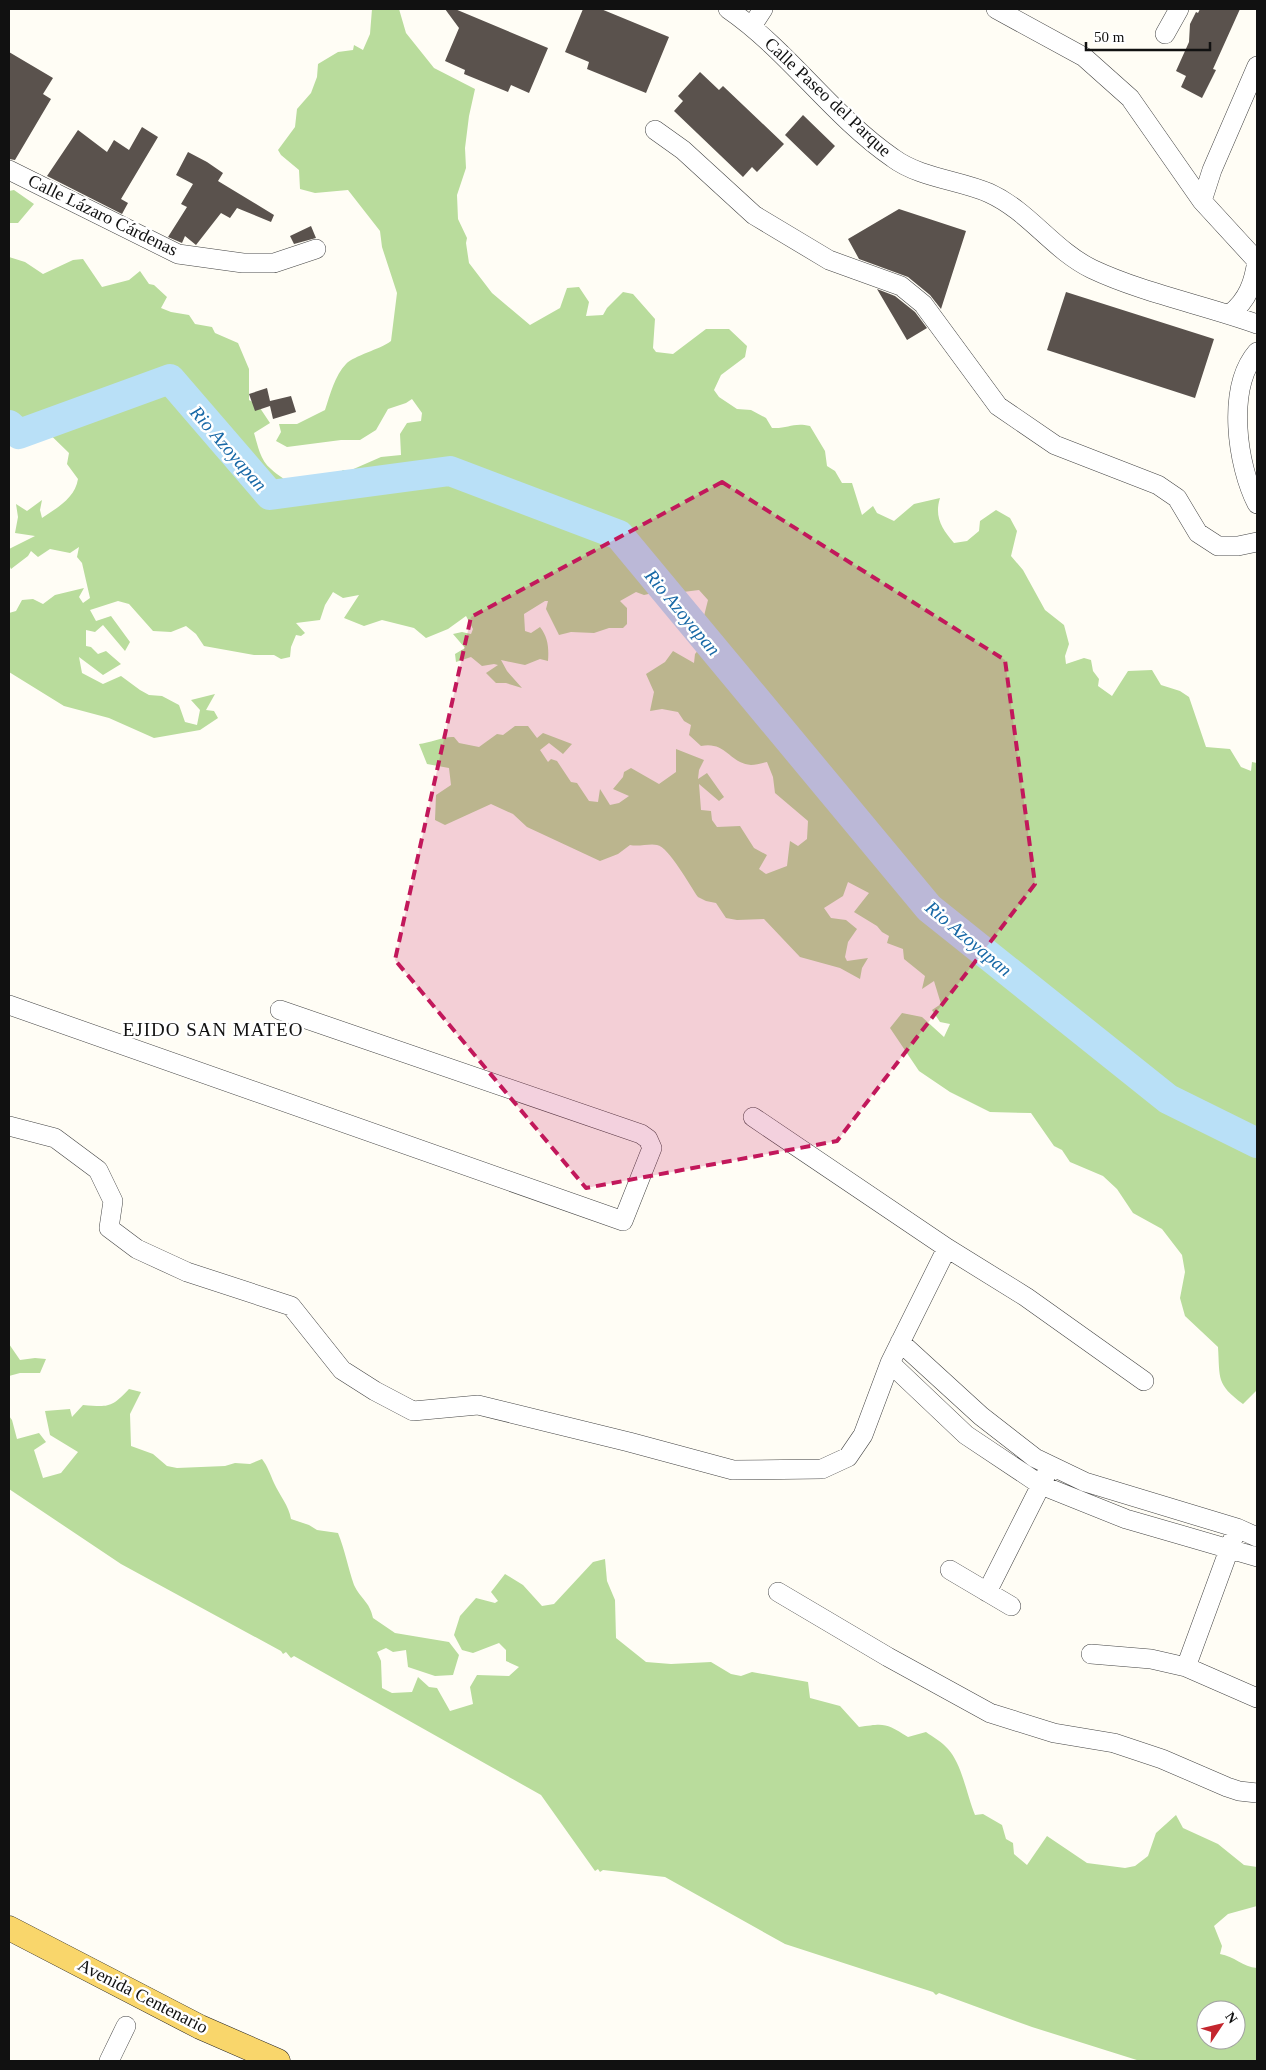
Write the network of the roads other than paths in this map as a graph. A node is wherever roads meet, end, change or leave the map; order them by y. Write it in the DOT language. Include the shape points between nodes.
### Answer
graph roads {
  1 [pos="728,9"];
  2 [pos="763,9"];
  3 [pos="996,9"];
  4 [pos="1179,9"];
  5 [pos="752,26"];
  6 [pos="1164,34"];
  7 [pos="1257,66"];
  8 [pos="654,130"];
  9 [pos="9,170"];
  10 [pos="1202,200"];
  11 [pos="316,249"];
  12 [pos="1257,261"];
  13 [pos="1230,314"];
  14 [pos="1257,324"];
  15 [pos="1257,352"];
  16 [pos="1257,504"];
  17 [pos="1257,542"];
  18 [pos="9,1005"];
  19 [pos="280,1010"];
  20 [pos="753,1117"];
  21 [pos="9,1126"];
  22 [pos="947,1248"];
  23 [pos="900,1342"];
  24 [pos="890,1363"];
  25 [pos="1144,1381"];
  26 [pos="1051,1465"];
  27 [pos="1041,1485"];
  28 [pos="1237,1528"];
  29 [pos="1257,1537"];
  30 [pos="1230,1548"];
  31 [pos="1257,1557"];
  32 [pos="950,1570"];
  33 [pos="778,1592"];
  34 [pos="987,1592"];
  35 [pos="1011,1606"];
  36 [pos="1092,1654"];
  37 [pos="1186,1666"];
  38 [pos="1257,1698"];
  39 [pos="1257,1793"];
  40 [pos="9,1928"];
  41 [pos="126,2026"];
  42 [pos="109,2061"];
  43 [pos="278,2061"];
  1 -- 5 [label="street, Calle Paseo del Parque"];
  2 -- 5 [label="street"];
  3 -- 10 [label="street" via="1084,57 1130,98"];
  4 -- 6 [label="street"];
  5 -- 13 [label="street, Calle Paseo del Parque" via="866,138 895,160 989,193 1010,205 1069,255 1092,269 1163,295"];
  7 -- 10 [label="street"];
  8 -- 17 [label="street" via="683,150 754,215 829,260 901,286 922,304 998,406 1055,445 1158,486 1177,498 1198,533 1218,546"];
  9 -- 11 [label="street, Calle Lázaro Cárdenas" via="178,254 242,263 274,263"];
  10 -- 12 [label="street"];
  12 -- 13 [label="street" via="1247,296"];
  13 -- 14 [label="street, Calle Paseo del Parque"];
  15 -- 16 [label="street" via="1243,379 1238,424 1242,460"];
  18 -- 19 [label="street" via="623,1221 652,1148 641,1134"];
  20 -- 22 [label="street"];
  21 -- 24 [label="street" via="55,1138 98,1170 112,1201 109,1228 137,1249 187,1272 291,1306 342,1370 375,1392 413,1411 478,1405 733,1470 822,1469 848,1458 862,1435"];
  22 -- 23 [label="street"];
  22 -- 25 [label="street" via="1026,1297"];
  23 -- 24 [label="street"];
  23 -- 26 [label="street" via="981,1416 1034,1458"];
  24 -- 27 [label="street" via="966,1435"];
  26 -- 27 [label="street"];
  26 -- 28 [label="street" via="1084,1482"];
  27 -- 30 [label="street" via="1126,1519"];
  27 -- 34 [label="street"];
  28 -- 29 [label="street"];
  28 -- 30 [label="street"];
  30 -- 31 [label="street"];
  30 -- 37 [label="street"];
  32 -- 34 [label="street"];
  33 -- 39 [label="street" via="990,1713 1054,1733 1114,1743 1162,1759 1227,1787"];
  34 -- 35 [label="street"];
  36 -- 37 [label="street" via="1151,1659"];
  37 -- 38 [label="street"];
  40 -- 43 [label="main road, Avenida Centenario" via="200,2027"];
  41 -- 42 [label="street"];
}
